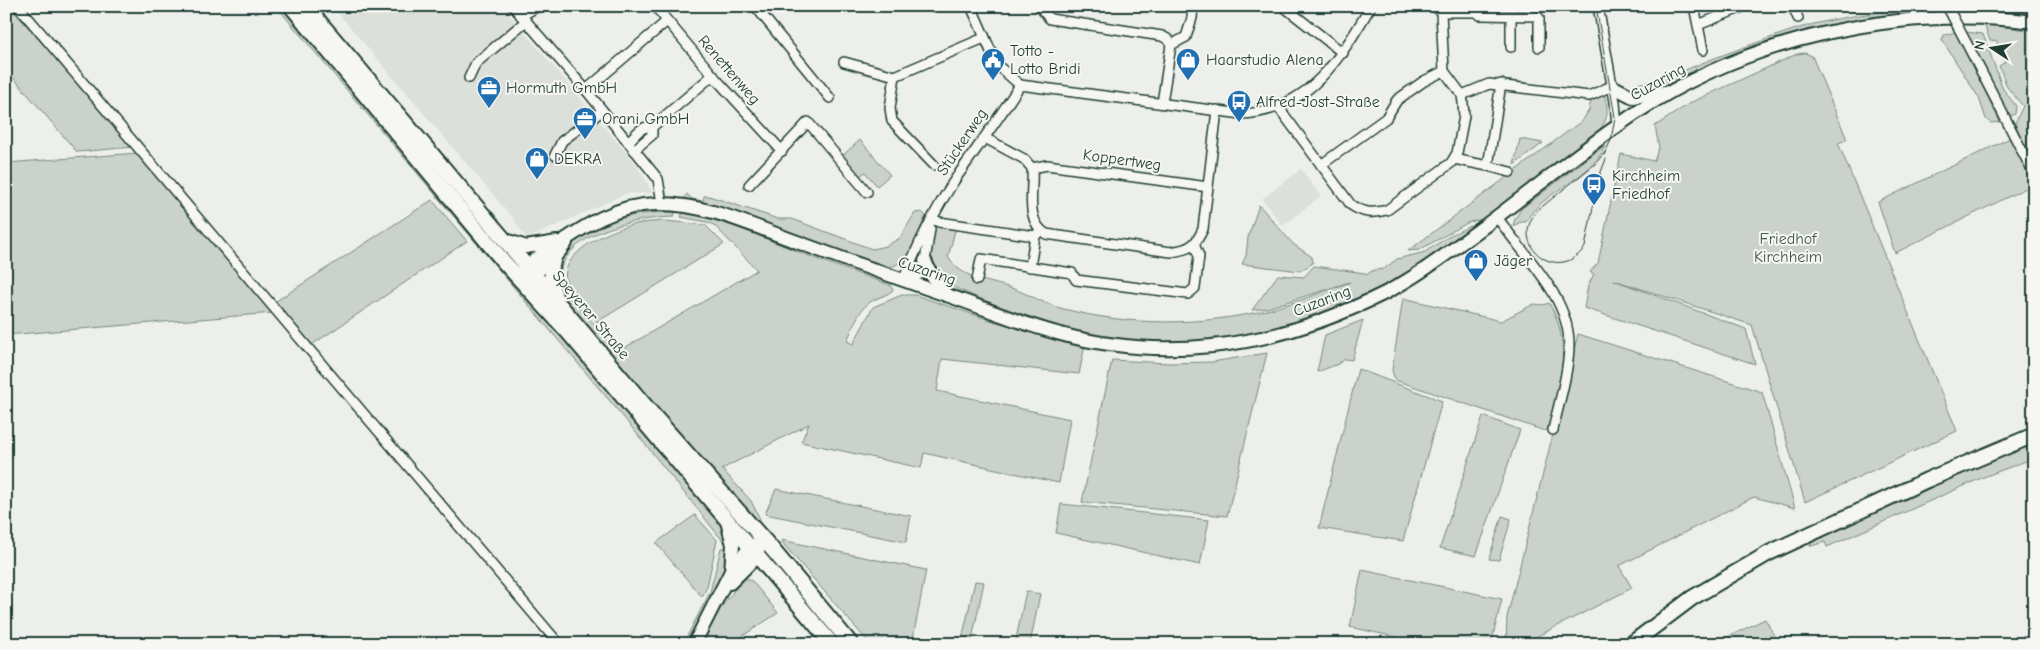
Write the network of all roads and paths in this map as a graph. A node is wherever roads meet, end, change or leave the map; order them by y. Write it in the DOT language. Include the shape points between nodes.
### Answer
graph roads {
  1 [pos="18,6"];
  2 [pos="291,6"];
  3 [pos="306,6"];
  4 [pos="513,6"];
  5 [pos="538,6"];
  6 [pos="655,6"];
  7 [pos="755,6"];
  8 [pos="971,6"];
  9 [pos="1039,6"];
  10 [pos="1194,6"];
  11 [pos="1282,6"];
  12 [pos="1371,6"];
  13 [pos="1598,6"];
  14 [pos="1694,6"];
  15 [pos="1745,6"];
  16 [pos="1793,6"];
  17 [pos="1947,6"];
  18 [pos="1437,9"];
  19 [pos="1477,9"];
  20 [pos="1511,15"];
  21 [pos="524,18"];
  22 [pos="1798,18"];
  23 [pos="667,21"];
  24 [pos="2034,22"];
  25 [pos="1698,25"];
  26 [pos="984,38"];
  27 [pos="1171,45"];
  28 [pos="1511,47"];
  29 [pos="1539,47"];
  30 [pos="1703,50"];
  31 [pos="1343,53"];
  32 [pos="844,62"];
  33 [pos="1444,71"];
  34 [pos="713,75"];
  35 [pos="895,76"];
  36 [pos="469,78"];
  37 [pos="1501,84"];
  38 [pos="1020,85"];
  39 [pos="1612,86"];
  40 [pos="586,90"];
  41 [pos="1674,90"];
  42 [pos="1462,95"];
  43 [pos="830,98"];
  44 [pos="1162,103"];
  45 [pos="1279,108"];
  46 [pos="1217,110"];
  47 [pos="602,111"];
  48 [pos="652,128"];
  49 [pos="1616,128"];
  50 [pos="985,138"];
  51 [pos="628,142"];
  52 [pos="634,150"];
  53 [pos="782,151"];
  54 [pos="555,155"];
  55 [pos="1454,159"];
  56 [pos="934,165"];
  57 [pos="1321,165"];
  58 [pos="1488,166"];
  59 [pos="1032,168"];
  60 [pos="1510,172"];
  61 [pos="2034,174"];
  62 [pos="749,184"];
  63 [pos="1208,187"];
  64 [pos="867,192"];
  65 [pos="662,204"];
  66 [pos="1497,217"];
  67 [pos="932,219"];
  68 [pos="574,233"];
  69 [pos="1038,233"];
  70 [pos="503,239"];
  71 [pos="562,241"];
  72 [pos="1194,244"];
  73 [pos="555,257"];
  74 [pos="925,261"];
  75 [pos="1030,268"];
  76 [pos="525,272"];
  77 [pos="977,280"];
  78 [pos="903,281"];
  79 [pos="946,295"];
  80 [pos="558,304"];
  81 [pos="1552,430"];
  82 [pos="2033,435"];
  83 [pos="726,518"];
  84 [pos="763,540"];
  85 [pos="753,551"];
  86 [pos="731,571"];
  87 [pos="721,590"];
  88 [pos="559,644"];
  89 [pos="694,644"];
  90 [pos="832,644"];
  91 [pos="851,644"];
  92 [pos="1630,644"];
  1 -- 88 [label="street"];
  2 -- 76 [label="main road, Speyerer Straße"];
  3 -- 70 [label="main road, Speyerer Straße"];
  4 -- 21 [label="street"];
  5 -- 21 [label="street"];
  6 -- 23 [label="street, Renettenweg"];
  7 -- 43 [label="street"];
  8 -- 26 [label="street"];
  9 -- 27 [label="street" via="1050,19 1162,36"];
  10 -- 27 [label="street" via="1186,37"];
  11 -- 31 [label="street"];
  12 -- 31 [label="street"];
  13 -- 39 [label="street"];
  14 -- 25 [label="street"];
  15 -- 25 [label="street"];
  16 -- 22 [label="street"];
  17 -- 61 [label="street, bridge"];
  18 -- 19 [label="street"];
  18 -- 33 [label="street"];
  19 -- 20 [label="street" via="1480,15"];
  20 -- 28 [label="street"];
  20 -- 29 [label="street" via="1539,18"];
  21 -- 36 [label="street" via="476,63"];
  21 -- 40 [label="street"];
  23 -- 34 [label="street, Renettenweg"];
  23 -- 40 [label="street"];
  24 -- 41 [label="main road, Cuzaring" via="1967,17 1869,24 1768,50"];
  25 -- 30 [label="street"];
  26 -- 35 [label="street"];
  26 -- 38 [label="street" via="997,65"];
  27 -- 44 [label="street"];
  31 -- 45 [label="street" via="1330,69"];
  32 -- 35 [label="street"];
  33 -- 42 [label="street"];
  33 -- 57 [label="street" via="1397,100 1386,118"];
  34 -- 48 [label="street"];
  34 -- 53 [label="street, Renettenweg"];
  35 -- 56 [label="street" via="890,108 892,121"];
  37 -- 39 [label="street" via="1589,96"];
  37 -- 42 [label="street" via="1489,84"];
  37 -- 58 [label="street"];
  38 -- 44 [label="street"];
  38 -- 50 [label="street, Stückerweg"];
  39 -- 41 [label="main road" via="1633,97"];
  39 -- 49 [label="street"];
  40 -- 47 [label="street"];
  41 -- 49 [label="main road, Cuzaring"];
  42 -- 55 [label="street" via="1464,116"];
  44 -- 46 [label="street"];
  45 -- 46 [label="street" via="1236,114"];
  45 -- 57 [label="street"];
  46 -- 63 [label="street"];
  47 -- 51 [label="street"];
  47 -- 54 [label="street" via="562,141"];
  48 -- 51 [label="street" via="641,128"];
  48 -- 52 [label="street" via="649,138"];
  49 -- 66 [label="main road, Cuzaring"];
  50 -- 59 [label="street" via="1024,159"];
  50 -- 67 [label="street, Stückerweg"];
  51 -- 52 [label="street"];
  52 -- 65 [label="street" via="658,180"];
  53 -- 62 [label="street"];
  53 -- 64 [label="street" via="808,122"];
  55 -- 57 [label="street" via="1387,210 1376,213 1362,213 1351,205"];
  55 -- 58 [label="street"];
  58 -- 60 [label="street"];
  59 -- 63 [label="street, Koppertweg" via="1047,165"];
  59 -- 69 [label="street" via="1031,211"];
  63 -- 72 [label="street" via="1202,229"];
  65 -- 68 [label="main road, Cuzaring" via="623,209"];
  65 -- 78 [label="main road, Cuzaring" via="734,219"];
  66 -- 79 [label="main road, Cuzaring" via="1437,261 1388,291 1296,328 1221,345 1159,348 1089,340 1055,333"];
  66 -- 81 [label="street" via="1554,293 1566,317 1568,359"];
  67 -- 69 [label="street"];
  67 -- 74 [label="street, Stückerweg"];
  67 -- 78 [label="street, Stückerweg"];
  68 -- 71 [label="main road, Cuzaring"];
  68 -- 73 [label="main road, Cuzaring"];
  69 -- 72 [label="street" via="1171,252 1185,250"];
  69 -- 75 [label="street"];
  70 -- 71 [label="main road" via="529,247"];
  70 -- 76 [label="main road, Speyerer Straße"];
  71 -- 76 [label="main road, Cuzaring"];
  72 -- 75 [label="street" via="1199,256 1194,288 1188,294 1076,280 1072,274"];
  73 -- 76 [label="main road, Cuzaring"];
  73 -- 80 [label="main road" via="550,278"];
  74 -- 78 [label="street" via="921,274"];
  74 -- 79 [label="main road"];
  75 -- 77 [label="street" via="981,259"];
  76 -- 80 [label="main road, Speyerer Straße"];
  76 -- 83 [label="main road, Speyerer Straße" via="572,338"];
  78 -- 79 [label="main road, Cuzaring"];
  80 -- 84 [label="main road, Speyerer Straße"];
  82 -- 92 [label="main road" via="1769,553 1692,598"];
  83 -- 85 [label="main road, Speyerer Straße"];
  83 -- 86 [label="main road" via="733,545"];
  84 -- 85 [label="main road"];
  84 -- 91 [label="main road, Speyerer Straße"];
  85 -- 86 [label="main road"];
  85 -- 87 [label="main road" via="744,569"];
  85 -- 90 [label="main road, Speyerer Straße"];
  86 -- 87 [label="main road"];
  87 -- 89 [label="main road"];
}
